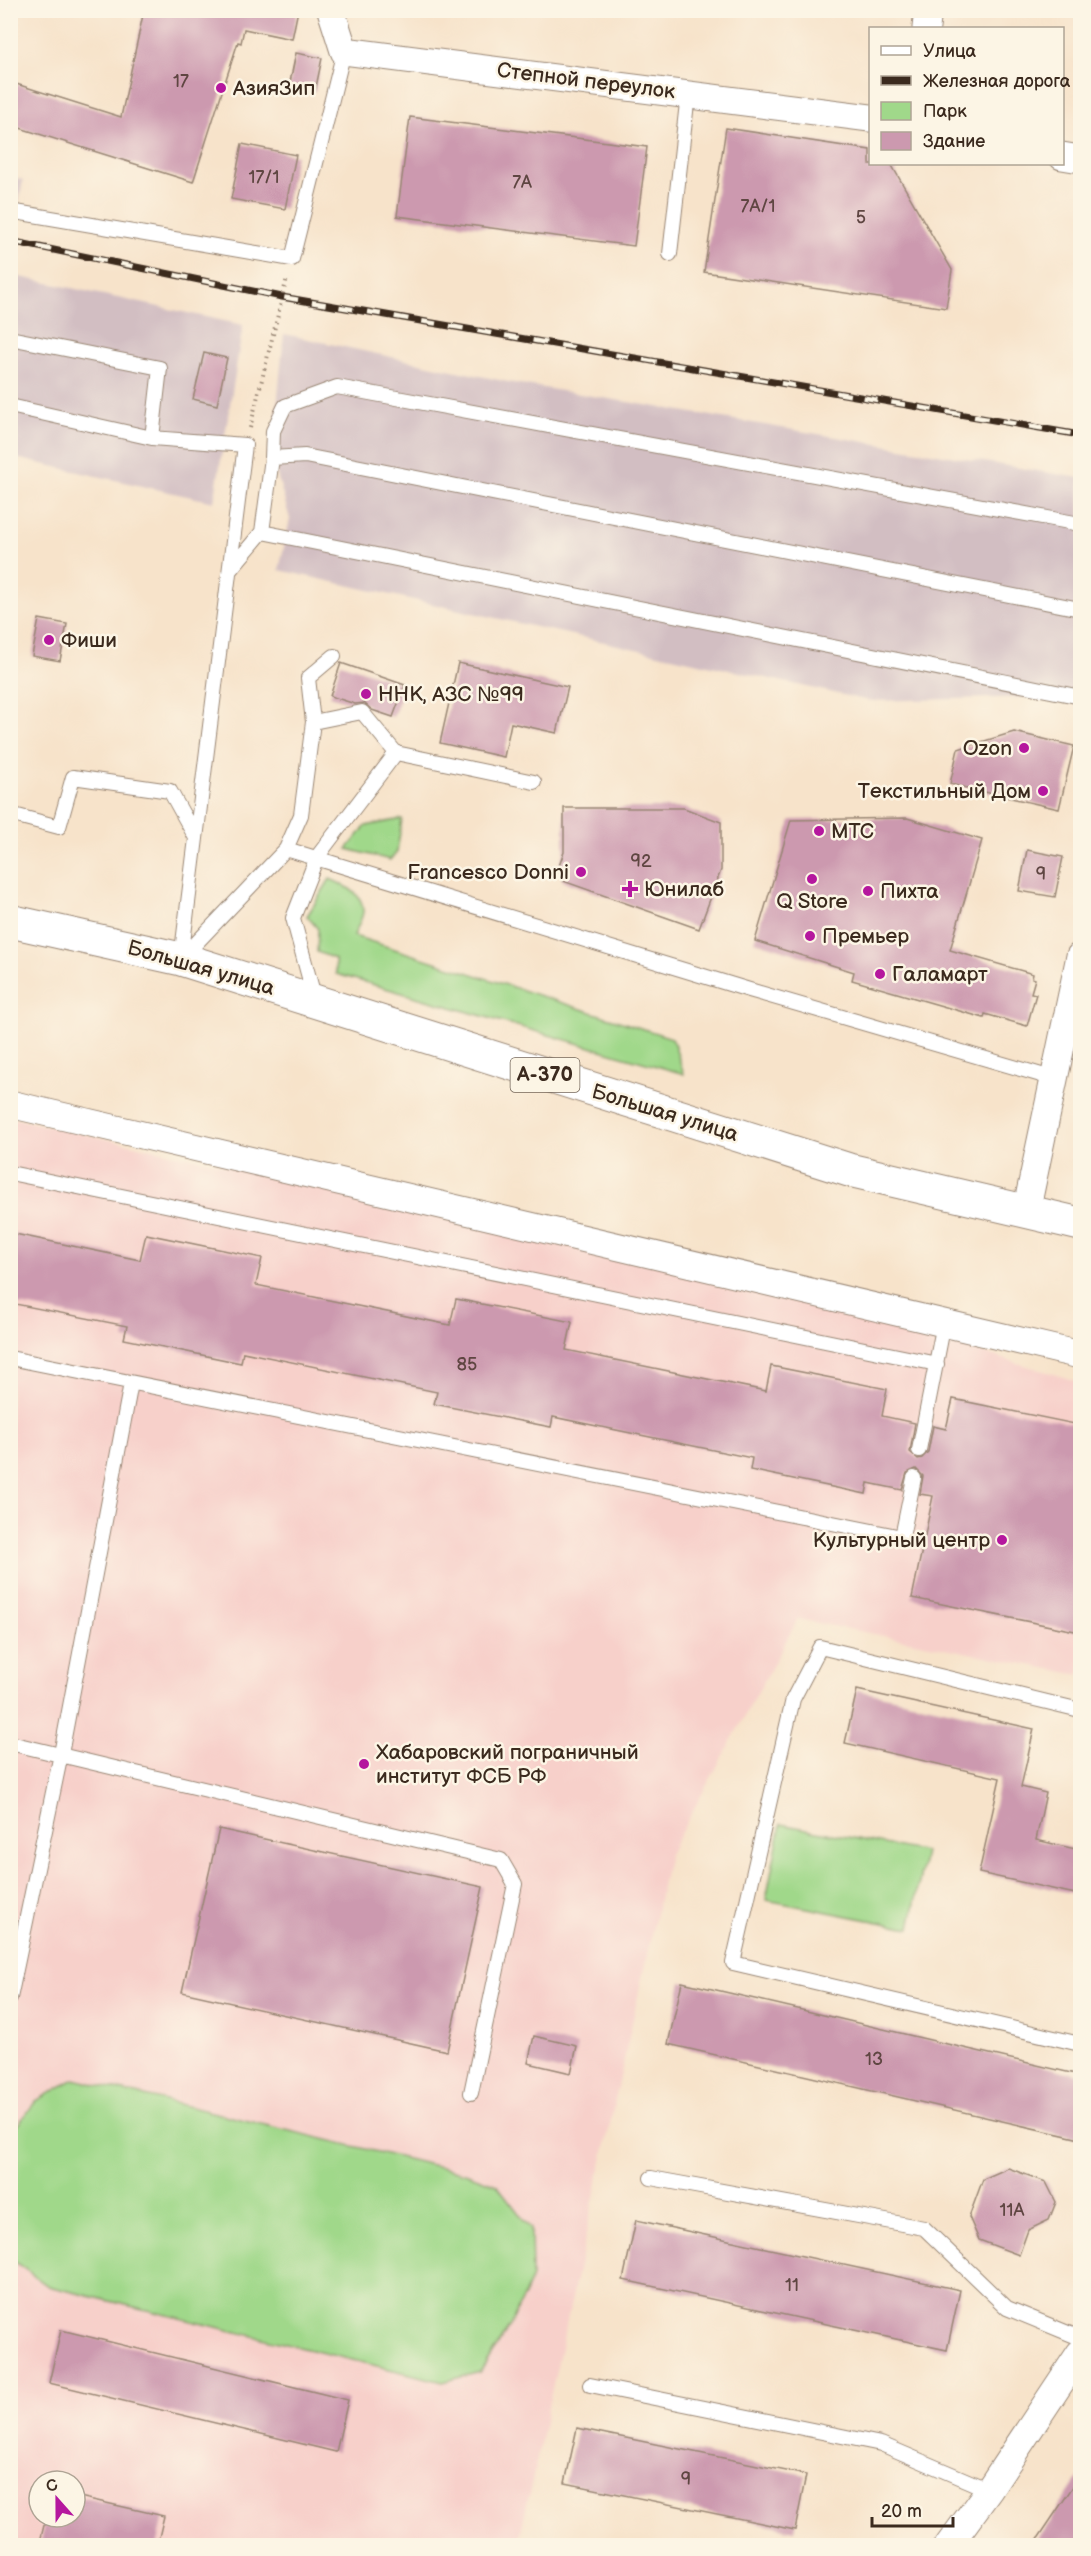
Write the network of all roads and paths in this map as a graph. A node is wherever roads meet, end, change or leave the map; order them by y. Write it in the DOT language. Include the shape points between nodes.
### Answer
graph roads {
  1 [pos="331,10"];
  2 [pos="928,10"];
  3 [pos="926,27"];
  4 [pos="344,51"];
  5 [pos="688,94"];
  6 [pos="869,118"];
  7 [pos="1064,156"];
  8 [pos="1080,159"];
  9 [pos="10,211"];
  10 [pos="670,254"];
  11 [pos="292,260"];
  12 [pos="10,338"];
  13 [pos="10,406"];
  14 [pos="152,438"];
  15 [pos="245,445"];
  16 [pos="272,458"];
  17 [pos="1080,524"];
  18 [pos="262,532"];
  19 [pos="230,570"];
  20 [pos="1080,609"];
  21 [pos="334,656"];
  22 [pos="1076,696"];
  23 [pos="313,722"];
  24 [pos="396,753"];
  25 [pos="534,782"];
  26 [pos="10,814"];
  27 [pos="196,838"];
  28 [pos="286,849"];
  29 [pos="317,857"];
  30 [pos="10,921"];
  31 [pos="1080,956"];
  32 [pos="181,959"];
  33 [pos="316,1002"];
  34 [pos="1054,1079"];
  35 [pos="10,1104"];
  36 [pos="10,1173"];
  37 [pos="1026,1212"];
  38 [pos="1080,1224"];
  39 [pos="944,1323"];
  40 [pos="1080,1355"];
  41 [pos="10,1358"];
  42 [pos="937,1364"];
  43 [pos="131,1383"];
  44 [pos="919,1450"];
  45 [pos="914,1478"];
  46 [pos="1080,1710"];
  47 [pos="10,1743"];
  48 [pos="61,1754"];
  49 [pos="10,1998"];
  50 [pos="1080,2044"];
  51 [pos="471,2093"];
  52 [pos="651,2178"];
  53 [pos="1080,2338"];
  54 [pos="1080,2353"];
  55 [pos="590,2385"];
  56 [pos="989,2490"];
  57 [pos="948,2546"];
  1 -- 4 [label="street"];
  2 -- 3 [label="street"];
  4 -- 5 [label="street, Степной переулок"];
  4 -- 11 [label="lane"];
  5 -- 6 [label="street, Степной переулок"];
  5 -- 10 [label="lane"];
  7 -- 8 [label="street"];
  9 -- 11 [label="lane"];
  11 -- 15 [label="path"];
  12 -- 14 [label="lane" via="160,368"];
  13 -- 14 [label="lane"];
  14 -- 15 [label="lane"];
  15 -- 19 [label="lane"];
  16 -- 17 [label="lane" via="273,431 285,406 338,387"];
  16 -- 18 [label="lane"];
  16 -- 20 [label="lane" via="305,456"];
  18 -- 19 [label="lane"];
  18 -- 22 [label="lane"];
  19 -- 27 [label="lane"];
  21 -- 23 [label="lane" via="308,678"];
  23 -- 24 [label="lane" via="362,712"];
  23 -- 28 [label="lane" via="301,815"];
  24 -- 25 [label="lane"];
  24 -- 29 [label="lane"];
  26 -- 27 [label="lane" via="59,827 73,777 170,791"];
  27 -- 32 [label="lane"];
  28 -- 29 [label="lane"];
  28 -- 32 [label="lane"];
  29 -- 33 [label="lane" via="293,918"];
  29 -- 34 [label="lane"];
  30 -- 32 [label="highway, Большая улица / А-370"];
  31 -- 34 [label="street"];
  32 -- 33 [label="highway, Большая улица / А-370"];
  33 -- 37 [label="highway, Большая улица / А-370" via="849,1170"];
  34 -- 37 [label="street"];
  35 -- 39 [label="street"];
  36 -- 42 [label="lane"];
  37 -- 38 [label="highway, Большая улица / А-370"];
  39 -- 40 [label="street"];
  39 -- 42 [label="lane"];
  41 -- 43 [label="lane"];
  42 -- 44 [label="lane"];
  43 -- 45 [label="lane" via="902,1537"];
  43 -- 48 [label="lane"];
  46 -- 50 [label="lane" via="820,1647 793,1699 733,1963"];
  47 -- 48 [label="lane"];
  48 -- 49 [label="lane"];
  48 -- 51 [label="lane" via="501,1860 514,1884"];
  52 -- 53 [label="lane" via="924,2228 1007,2308"];
  54 -- 56 [label="street"];
  55 -- 56 [label="lane" via="881,2444"];
  56 -- 57 [label="street"];
}
